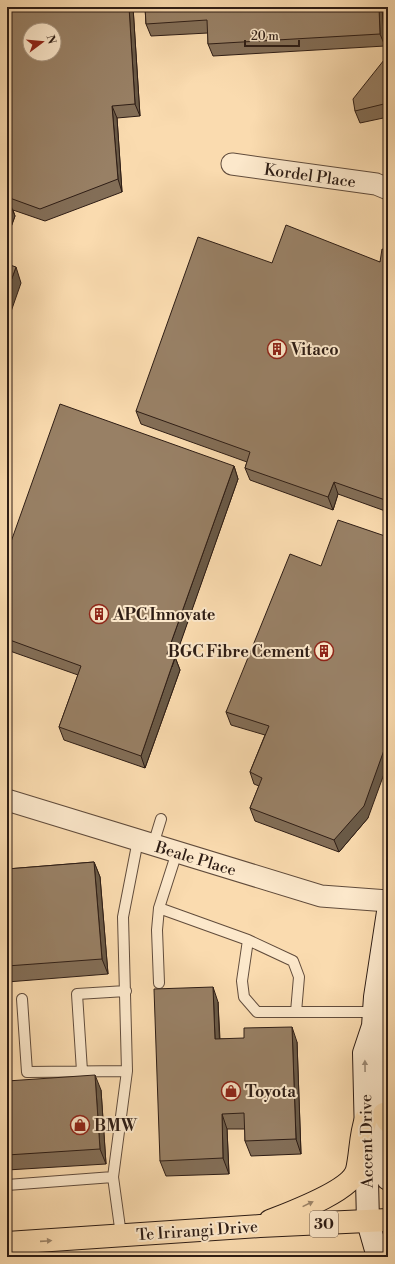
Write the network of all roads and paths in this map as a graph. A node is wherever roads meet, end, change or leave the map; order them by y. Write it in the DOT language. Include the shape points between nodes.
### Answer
graph roads {
  1 [pos="232,164"];
  2 [pos="388,189"];
  3 [pos="7,800"];
  4 [pos="161,819"];
  5 [pos="145,842"];
  6 [pos="177,852"];
  7 [pos="388,901"];
  8 [pos="159,908"];
  9 [pos="388,912"];
  10 [pos="248,940"];
  11 [pos="159,983"];
  12 [pos="126,991"];
  13 [pos="22,1000"];
  14 [pos="377,1008"];
  15 [pos="296,1012"];
  16 [pos="82,1071"];
  17 [pos="127,1071"];
  18 [pos="379,1118"];
  19 [pos="113,1177"];
  20 [pos="388,1179"];
  21 [pos="7,1185"];
  22 [pos="381,1223"];
  23 [pos="260,1226"];
  24 [pos="121,1236"];
  25 [pos="7,1243"];
  26 [pos="378,1257"];
  27 [pos="385,1257"];
  1 -- 2 [label="street, Kordel Place" via="376,184"];
  3 -- 5 [label="street, Beale Place"];
  4 -- 5 [label="lane"];
  5 -- 6 [label="street, Beale Place"];
  5 -- 12 [label="lane" via="124,917"];
  6 -- 7 [label="street, Beale Place" via="321,896"];
  6 -- 8 [label="lane"];
  8 -- 10 [label="lane"];
  8 -- 11 [label="lane"];
  9 -- 14 [label="main road, Accent Drive"];
  10 -- 15 [label="lane" via="293,961 299,977"];
  10 -- 15 [label="lane" via="242,981 244,997 256,1012"];
  12 -- 16 [label="lane" via="77,994"];
  12 -- 17 [label="lane"];
  13 -- 16 [label="lane" via="27,1072"];
  14 -- 15 [label="lane"];
  14 -- 18 [label="main road, Accent Drive" via="364,1053"];
  16 -- 17 [label="lane"];
  17 -- 19 [label="lane"];
  18 -- 20 [label="main road, Accent Drive"];
  18 -- 22 [label="main road, Accent Drive"];
  23 -- 18 [label="main road, one-way" via="350,1182 357,1171 361,1131"];
  19 -- 21 [label="lane"];
  19 -- 24 [label="lane"];
  22 -- 23 [label="main road, Te Irirangi Drive / 30"];
  22 -- 26 [label="main road, Accent Drive"];
  22 -- 27 [label="main road, Accent Drive"];
  23 -- 24 [label="main road, Te Irirangi Drive / 30"];
  25 -- 24 [label="main road, Te Irirangi Drive / 30, one-way"];
}
